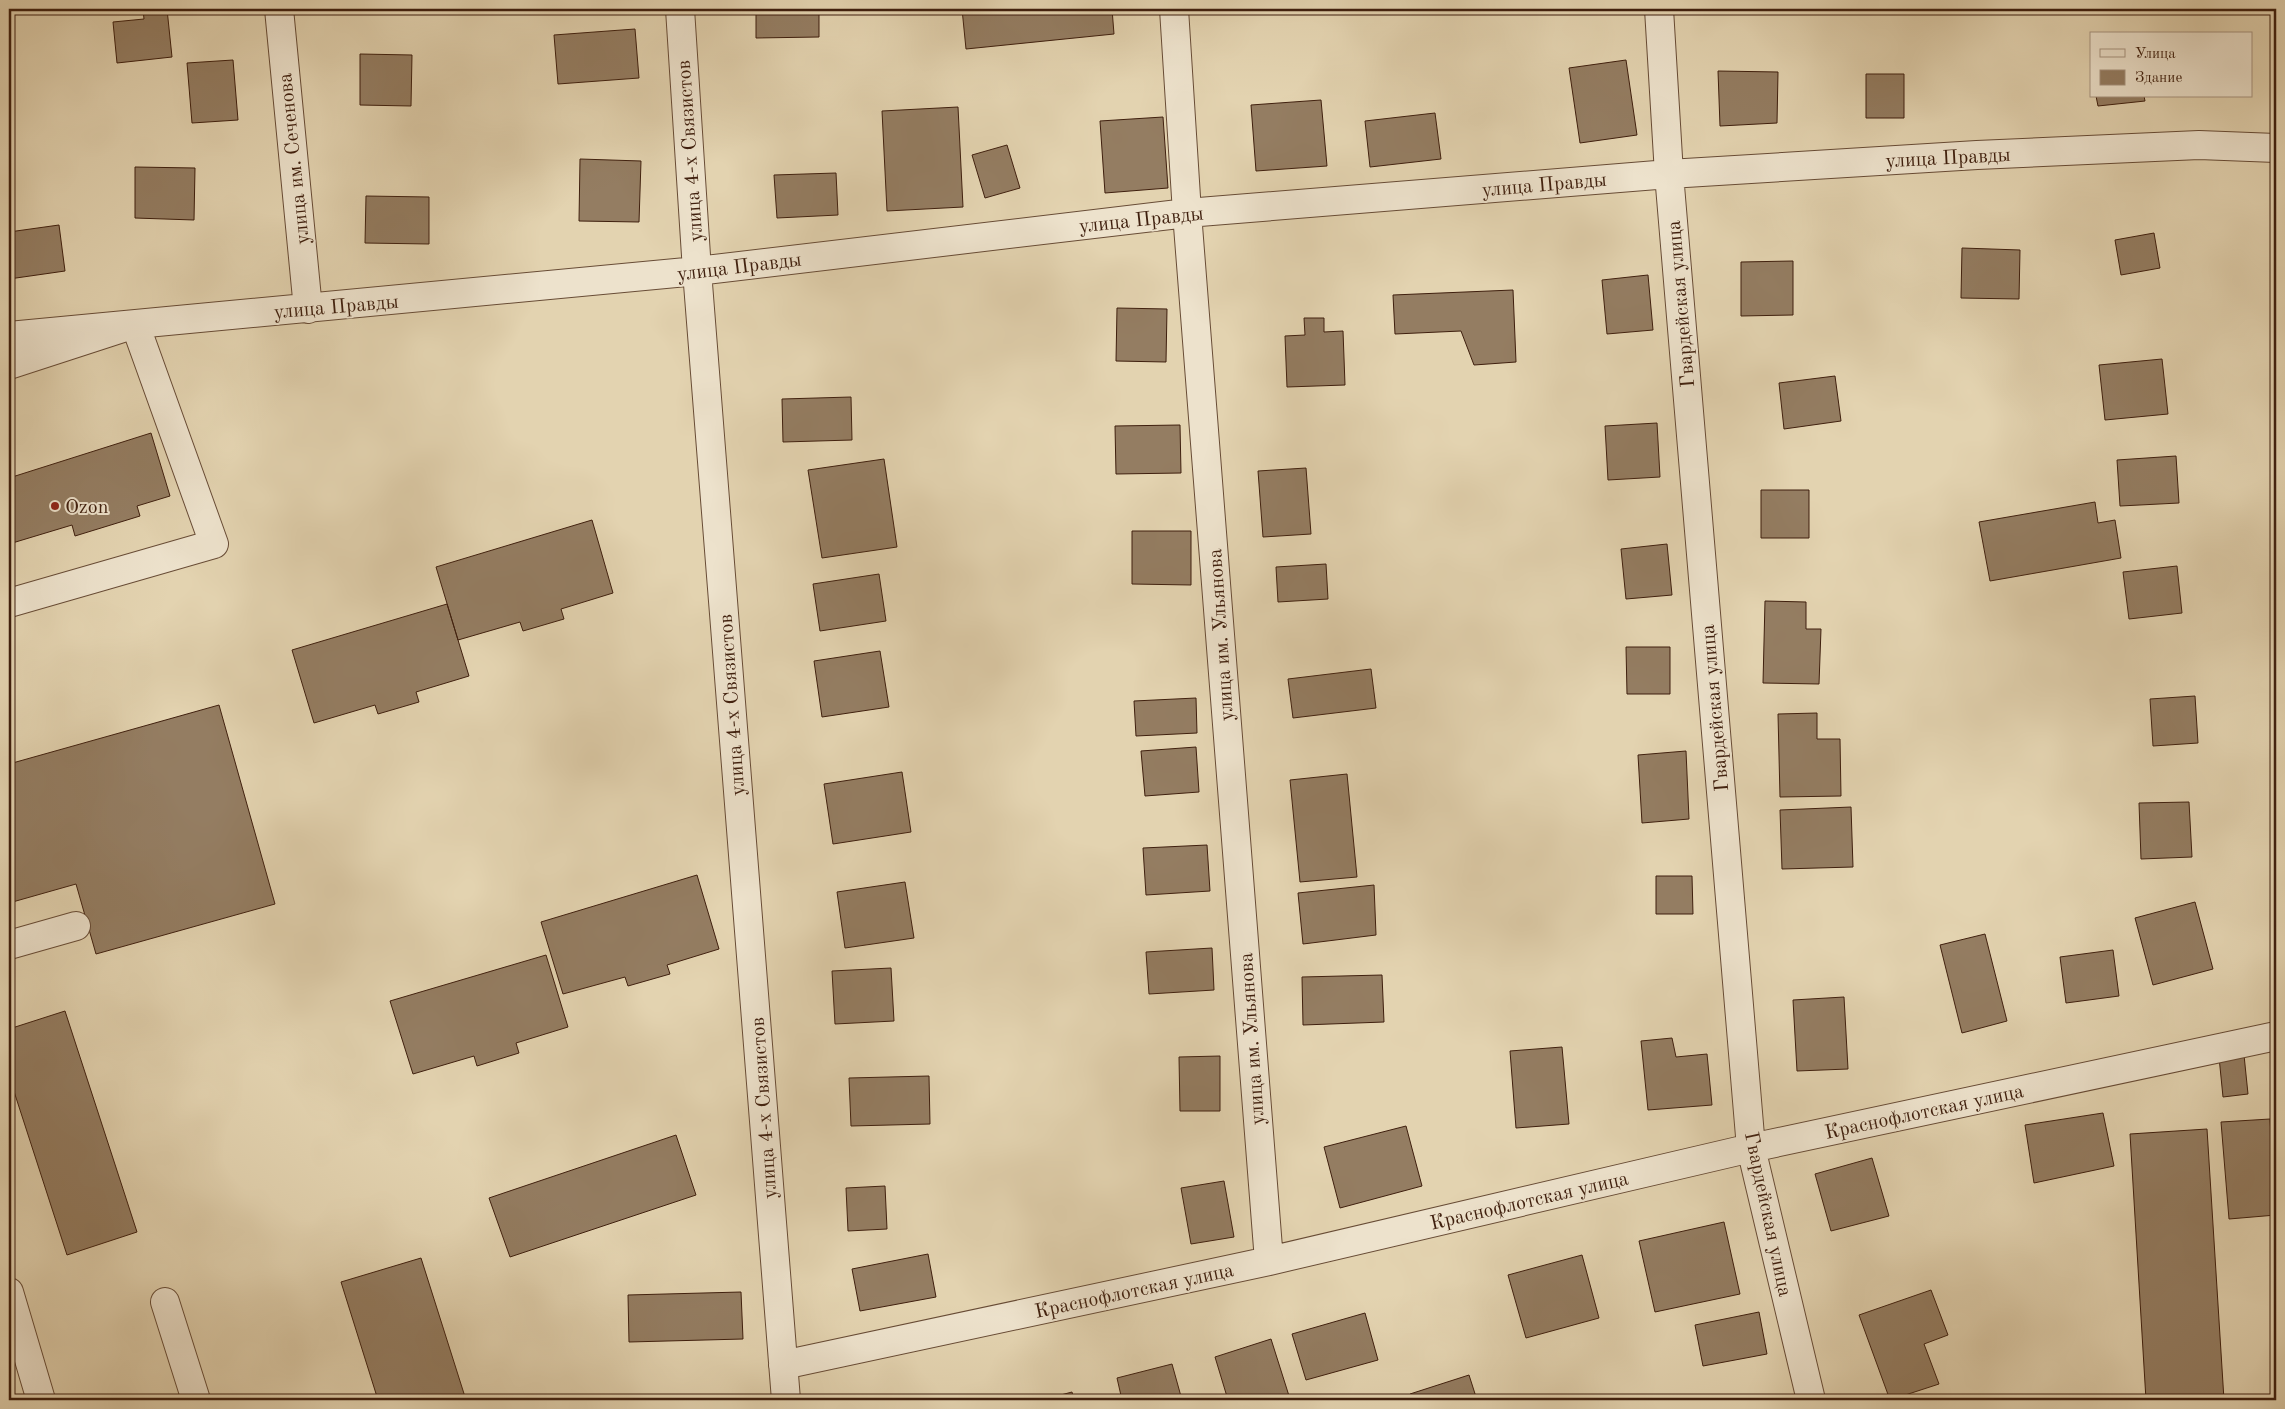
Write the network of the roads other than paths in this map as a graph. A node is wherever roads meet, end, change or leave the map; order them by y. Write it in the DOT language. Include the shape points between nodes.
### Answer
graph roads {
  1 [pos="279,9"];
  2 [pos="680,9"];
  3 [pos="1174,9"];
  4 [pos="1659,9"];
  5 [pos="2276,148"];
  6 [pos="1669,174"];
  7 [pos="1187,213"];
  8 [pos="697,271"];
  9 [pos="308,309"];
  10 [pos="134,324"];
  11 [pos="9,336"];
  12 [pos="9,365"];
  13 [pos="9,603"];
  14 [pos="76,926"];
  15 [pos="9,945"];
  16 [pos="2276,1036"];
  17 [pos="1751,1148"];
  18 [pos="1268,1261"];
  19 [pos="9,1292"];
  20 [pos="165,1302"];
  21 [pos="17,1345"];
  22 [pos="783,1365"];
  23 [pos="41,1400"];
  24 [pos="196,1400"];
  25 [pos="786,1400"];
  26 [pos="1811,1400"];
  1 -- 9 [label="street, улица им. Сеченова"];
  2 -- 8 [label="street, улица 4-х Связистов"];
  3 -- 7 [label="street, улица им. Ульянова"];
  4 -- 6 [label="street, Гвардейская улица"];
  5 -- 6 [label="street, улица Правды" via="2199,145"];
  6 -- 7 [label="street, улица Правды"];
  6 -- 17 [label="street, Гвардейская улица"];
  7 -- 8 [label="street, улица Правды"];
  7 -- 18 [label="street, улица им. Ульянова"];
  8 -- 9 [label="street, улица Правды"];
  8 -- 22 [label="street, улица 4-х Связистов"];
  9 -- 10 [label="street, улица Правды"];
  10 -- 11 [label="street, улица Правды"];
  10 -- 12 [label="street"];
  10 -- 13 [label="street" via="214,544"];
  14 -- 15 [label="street"];
  16 -- 17 [label="street, Краснофлотская улица"];
  17 -- 18 [label="street, Краснофлотская улица"];
  17 -- 26 [label="street, Гвардейская улица"];
  18 -- 22 [label="street, Краснофлотская улица"];
  19 -- 21 [label="street"];
  20 -- 24 [label="street"];
  21 -- 23 [label="street"];
  22 -- 25 [label="street, улица 4-х Связистов"];
}
